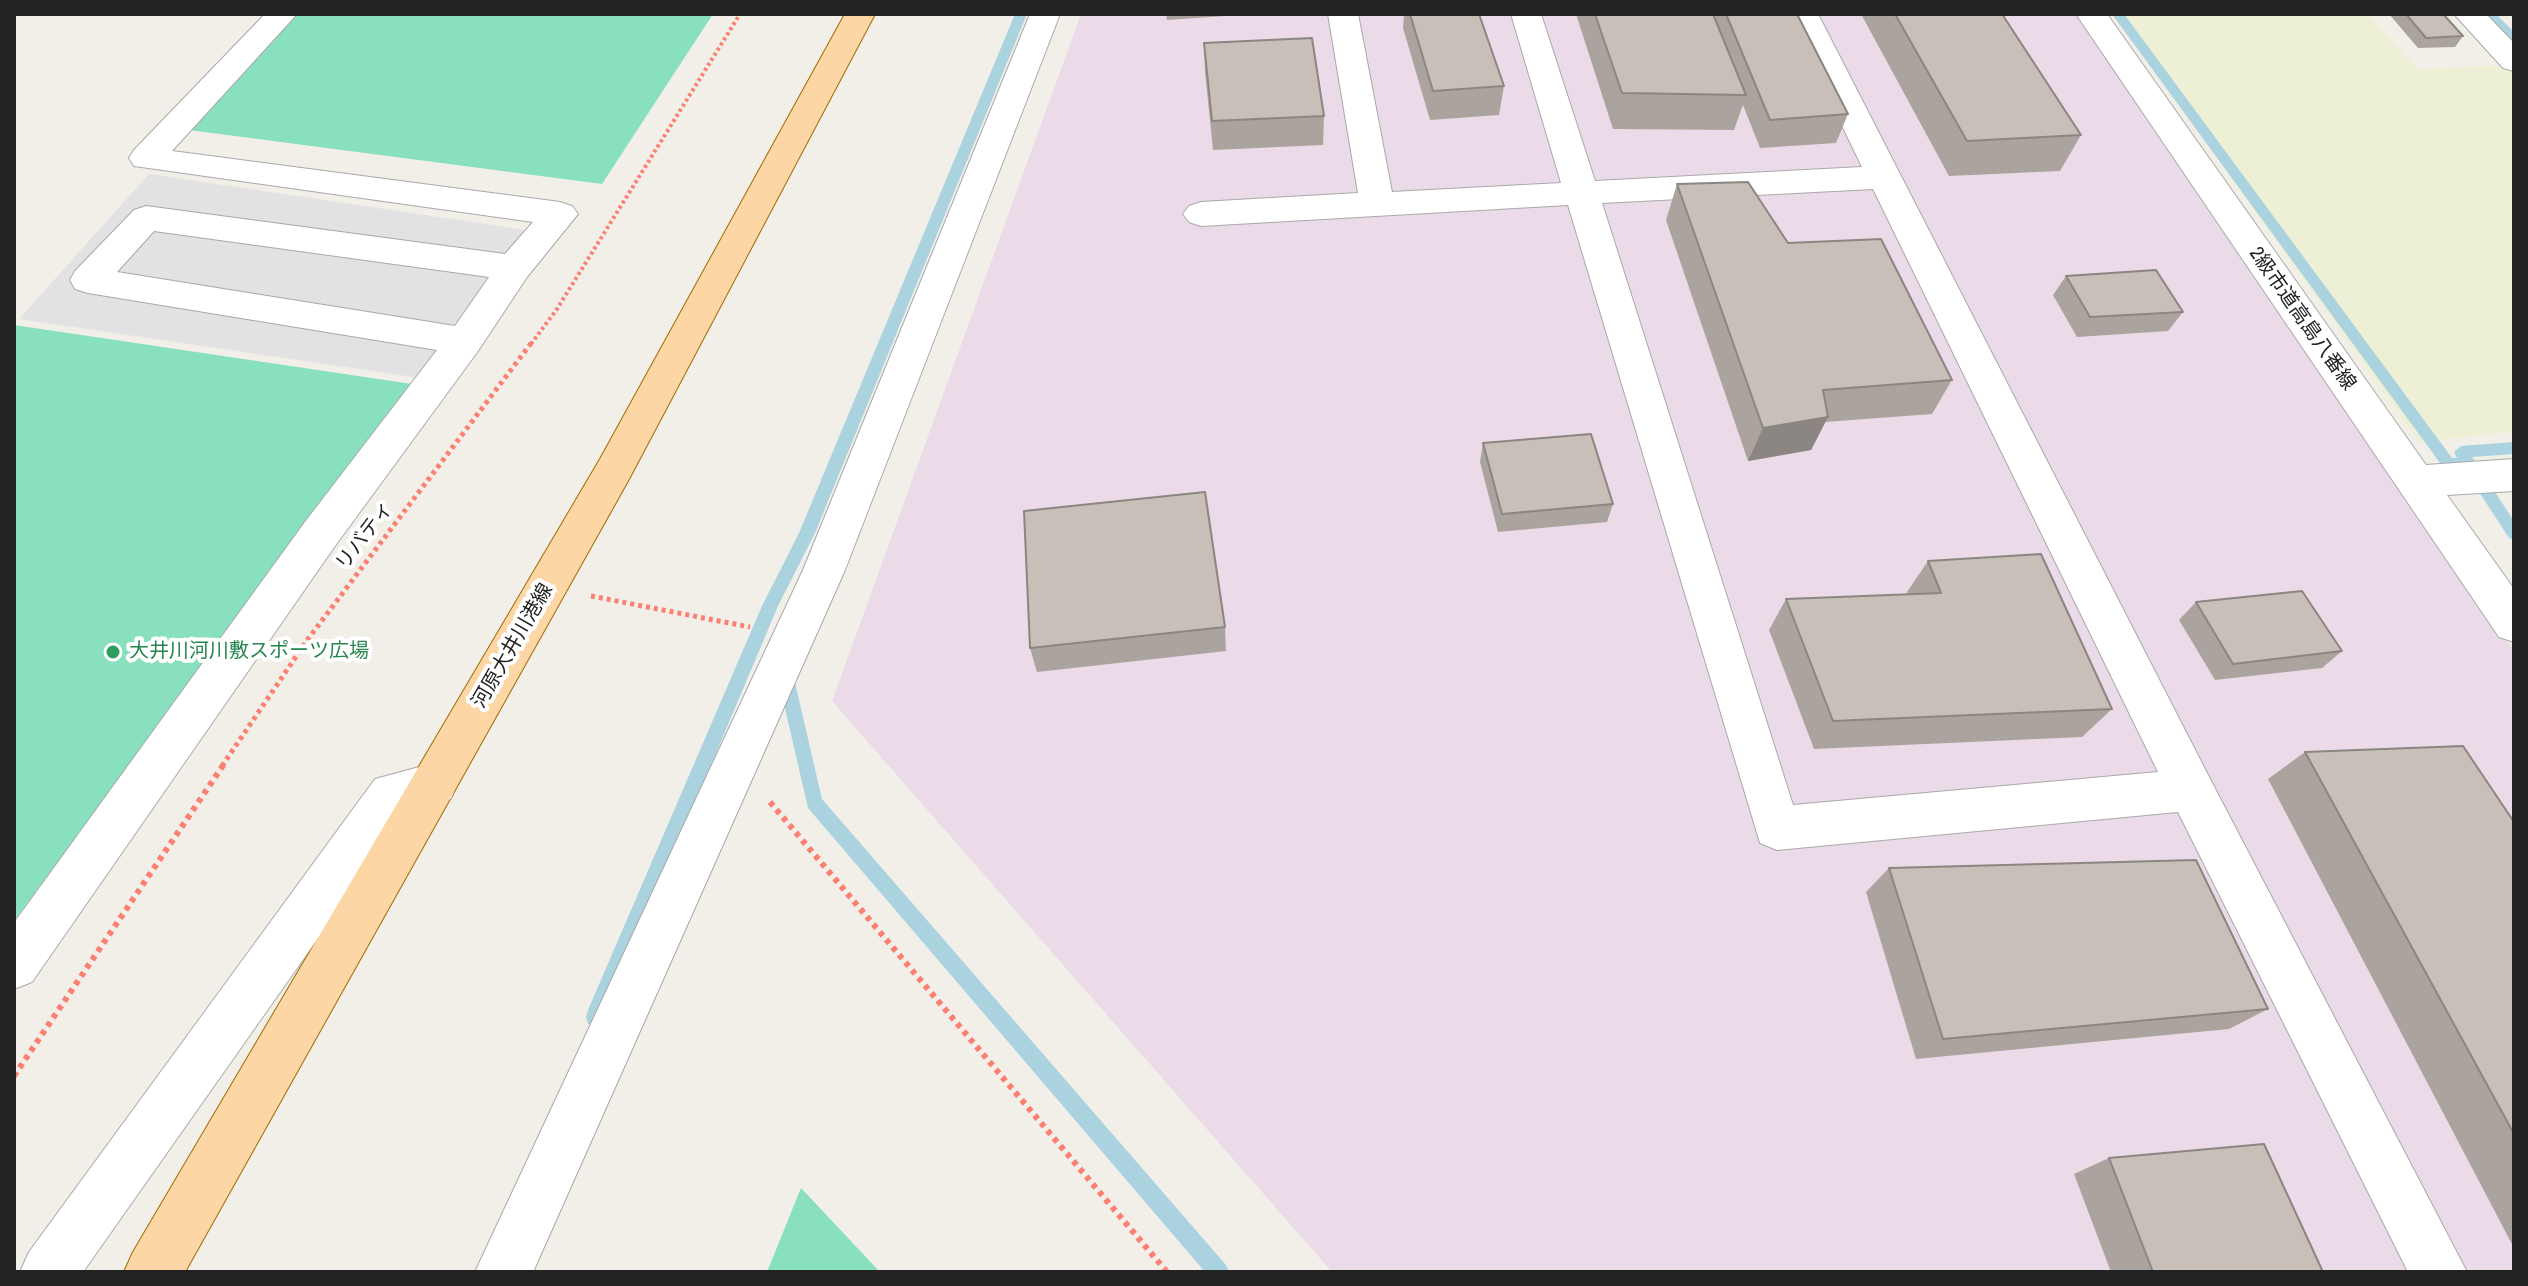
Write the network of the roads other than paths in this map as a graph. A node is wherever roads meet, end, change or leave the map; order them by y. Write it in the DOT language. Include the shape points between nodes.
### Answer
graph roads {
  1 [pos="282,14"];
  2 [pos="860,14"];
  3 [pos="1045,14"];
  4 [pos="1343,14"];
  5 [pos="1526,14"];
  6 [pos="1803,14"];
  7 [pos="2091,14"];
  8 [pos="2469,14"];
  9 [pos="2514,61"];
  10 [pos="1885,177"];
  11 [pos="1584,196"];
  12 [pos="1377,204"];
  13 [pos="1201,214"];
  14 [pos="514,268"];
  15 [pos="465,341"];
  16 [pos="2514,475"];
  17 [pos="2415,482"];
  18 [pos="2514,624"];
  19 [pos="434,784"];
  20 [pos="2191,790"];
  21 [pos="14,965"];
  22 [pos="49,1272"];
  23 [pos="153,1272"];
  24 [pos="504,1272"];
  25 [pos="2438,1272"];
  1 -- 14 [label="street" via="146,158 560,214"];
  2 -- 19 [label="main road, 河原大井川港線" via="614,470"];
  3 -- 24 [label="street" via="830,556"];
  4 -- 12 [label="street"];
  5 -- 11 [label="street"];
  6 -- 10 [label="street"];
  7 -- 17 [label="street, 2級市道高島八番線"];
  8 -- 9 [label="street"];
  10 -- 11 [label="street"];
  10 -- 20 [label="street"];
  11 -- 12 [label="street"];
  11 -- 20 [label="street" via="1777,828"];
  12 -- 13 [label="street"];
  14 -- 15 [label="street"];
  14 -- 15 [label="street" via="146,218 88,280"];
  15 -- 21 [label="street" via="320,534"];
  16 -- 17 [label="street"];
  17 -- 18 [label="street, 2級市道高島八番線"];
  19 -- 22 [label="street" via="392,794"];
  19 -- 23 [label="main road, 河原大井川港線"];
  20 -- 25 [label="street"];
}
